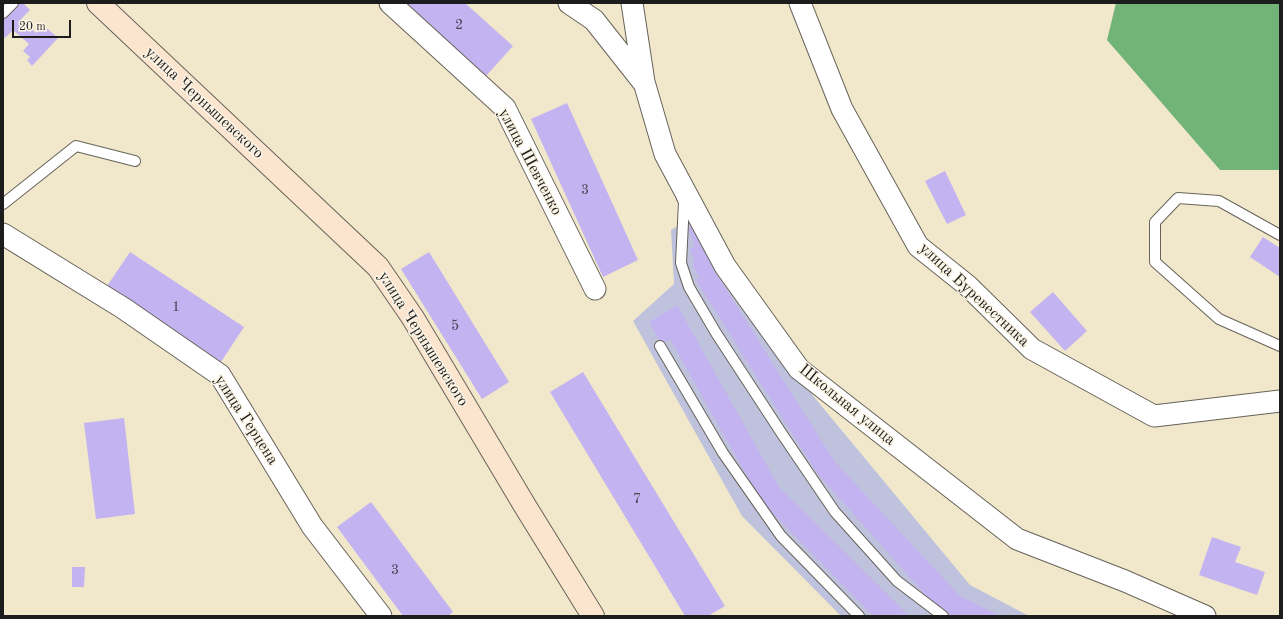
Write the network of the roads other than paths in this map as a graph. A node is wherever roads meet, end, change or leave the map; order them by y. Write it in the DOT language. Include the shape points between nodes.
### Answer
graph roads {
  1 [pos="13,3"];
  2 [pos="98,3"];
  3 [pos="390,3"];
  4 [pos="569,3"];
  5 [pos="632,3"];
  6 [pos="800,3"];
  7 [pos="3,13"];
  8 [pos="644,82"];
  9 [pos="665,154"];
  10 [pos="135,161"];
  11 [pos="3,204"];
  12 [pos="3,234"];
  13 [pos="1280,235"];
  14 [pos="595,289"];
  15 [pos="660,346"];
  16 [pos="1280,346"];
  17 [pos="1280,401"];
  18 [pos="381,616"];
  19 [pos="593,616"];
  20 [pos="859,616"];
  21 [pos="943,616"];
  22 [pos="1205,616"];
  1 -- 7 [label="lane"];
  2 -- 19 [label="main road, улица Чернышевского" via="378,267 413,318"];
  3 -- 14 [label="street, улица Шевченко" via="505,108"];
  4 -- 8 [label="street" via="594,20"];
  5 -- 8 [label="street, Школьная улица"];
  6 -- 17 [label="street, улица Буревестника" via="842,109 918,246 968,286 1032,349 1154,416"];
  8 -- 9 [label="street, Школьная улица"];
  9 -- 21 [label="lane" via="684,202 681,263 689,287 716,332 835,512 897,581"];
  9 -- 22 [label="street, Школьная улица" via="725,266 799,369 1017,540 1125,581"];
  10 -- 11 [label="lane" via="76,146"];
  12 -- 18 [label="street, улица Герцена" via="123,308 220,375 312,526"];
  13 -- 16 [label="lane" via="1219,201 1178,198 1156,222 1155,262 1219,319"];
  15 -- 20 [label="lane" via="724,453 781,536"];
}
